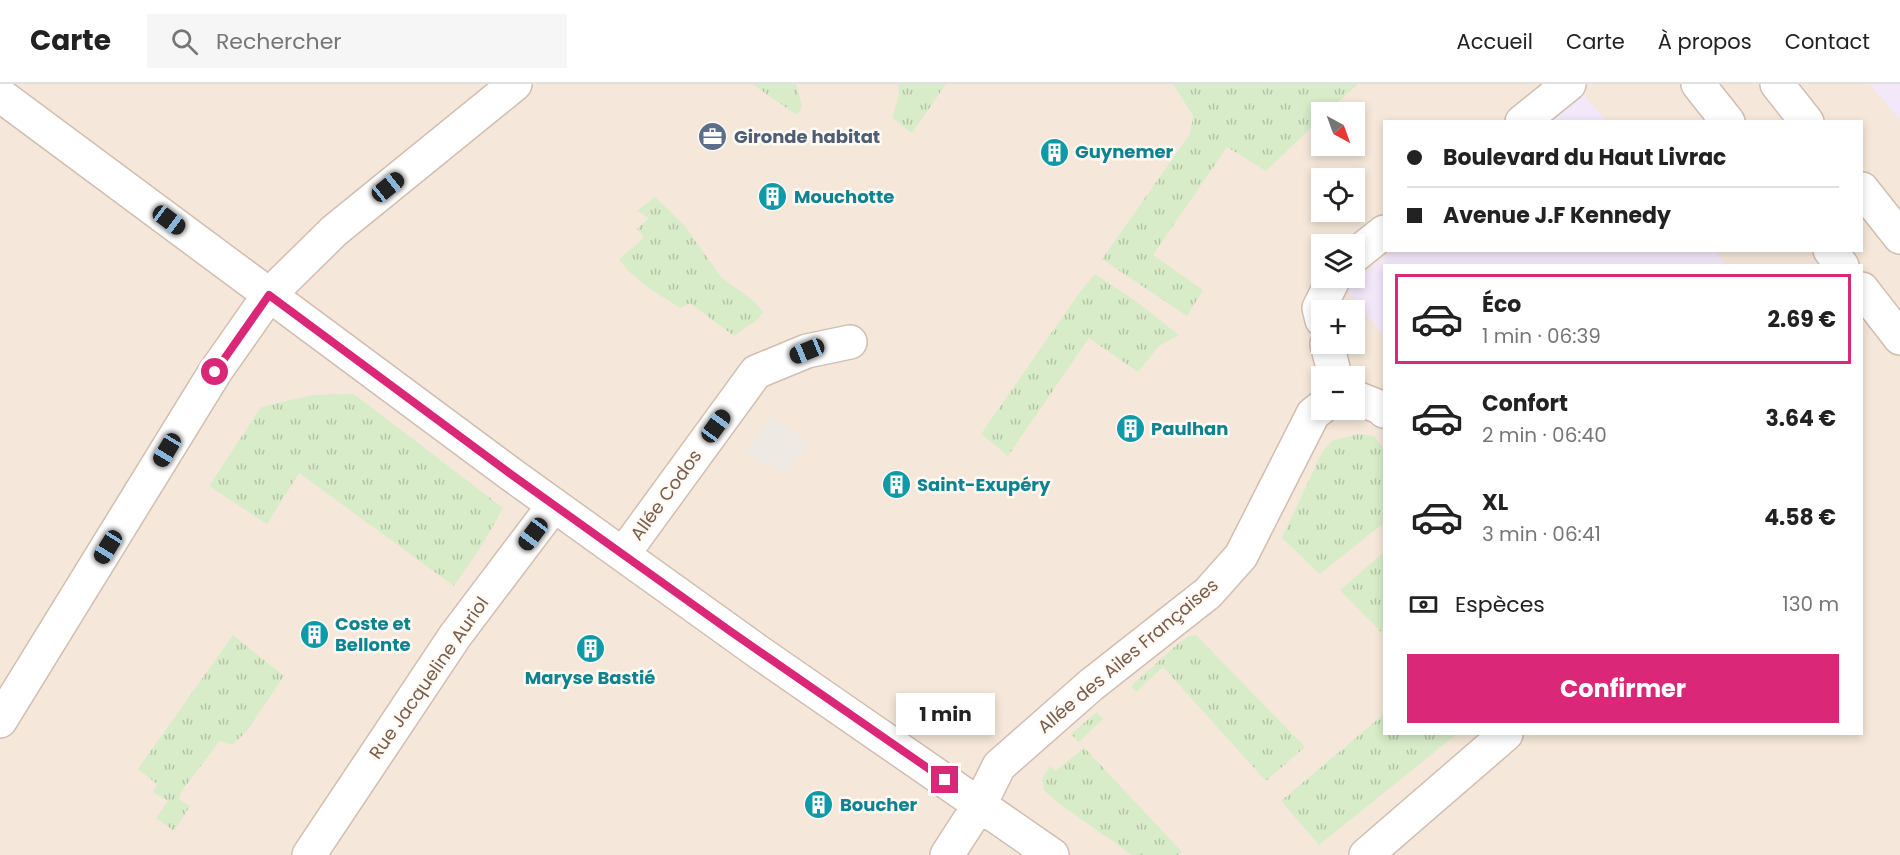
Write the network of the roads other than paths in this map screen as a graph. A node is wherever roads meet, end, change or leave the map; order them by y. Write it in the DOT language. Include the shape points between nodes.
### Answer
graph roads {
  1 [pos="515,84"];
  2 [pos="1569,84"];
  3 [pos="1698,84"];
  4 [pos="1777,84"];
  5 [pos="0,95"];
  6 [pos="1524,120"];
  7 [pos="1726,120"];
  8 [pos="1805,120"];
  9 [pos="1863,190"];
  10 [pos="1383,233"];
  11 [pos="1900,237"];
  12 [pos="1365,247"];
  13 [pos="1863,291"];
  14 [pos="269,295"];
  15 [pos="1900,338"];
  16 [pos="850,342"];
  17 [pos="1365,402"];
  18 [pos="1383,410"];
  19 [pos="1311,418"];
  20 [pos="554,505"];
  21 [pos="624,553"];
  22 [pos="0,721"];
  23 [pos="1505,735"];
  24 [pos="980,804"];
  25 [pos="309,855"];
  26 [pos="947,855"];
  27 [pos="1052,855"];
  28 [pos="1366,855"];
  1 -- 14 [label="street" via="334,231"];
  2 -- 6 [label="street"];
  3 -- 7 [label="street"];
  4 -- 8 [label="street"];
  5 -- 14 [label="street"];
  9 -- 11 [label="street"];
  10 -- 12 [label="street"];
  13 -- 15 [label="street"];
  14 -- 20 [label="street"];
  14 -- 22 [label="street" via="215,372"];
  16 -- 21 [label="street, Allée Codos" via="807,351 756,372"];
  17 -- 18 [label="street"];
  19 -- 24 [label="street, Allée des Ailes Françaises" via="1241,556 1208,593 1091,685 999,765"];
  20 -- 21 [label="street"];
  20 -- 25 [label="street, Rue Jacqueline Auriol" via="455,636"];
  21 -- 24 [label="street" via="760,653"];
  23 -- 28 [label="street"];
  24 -- 26 [label="street"];
  24 -- 27 [label="street"];
}
